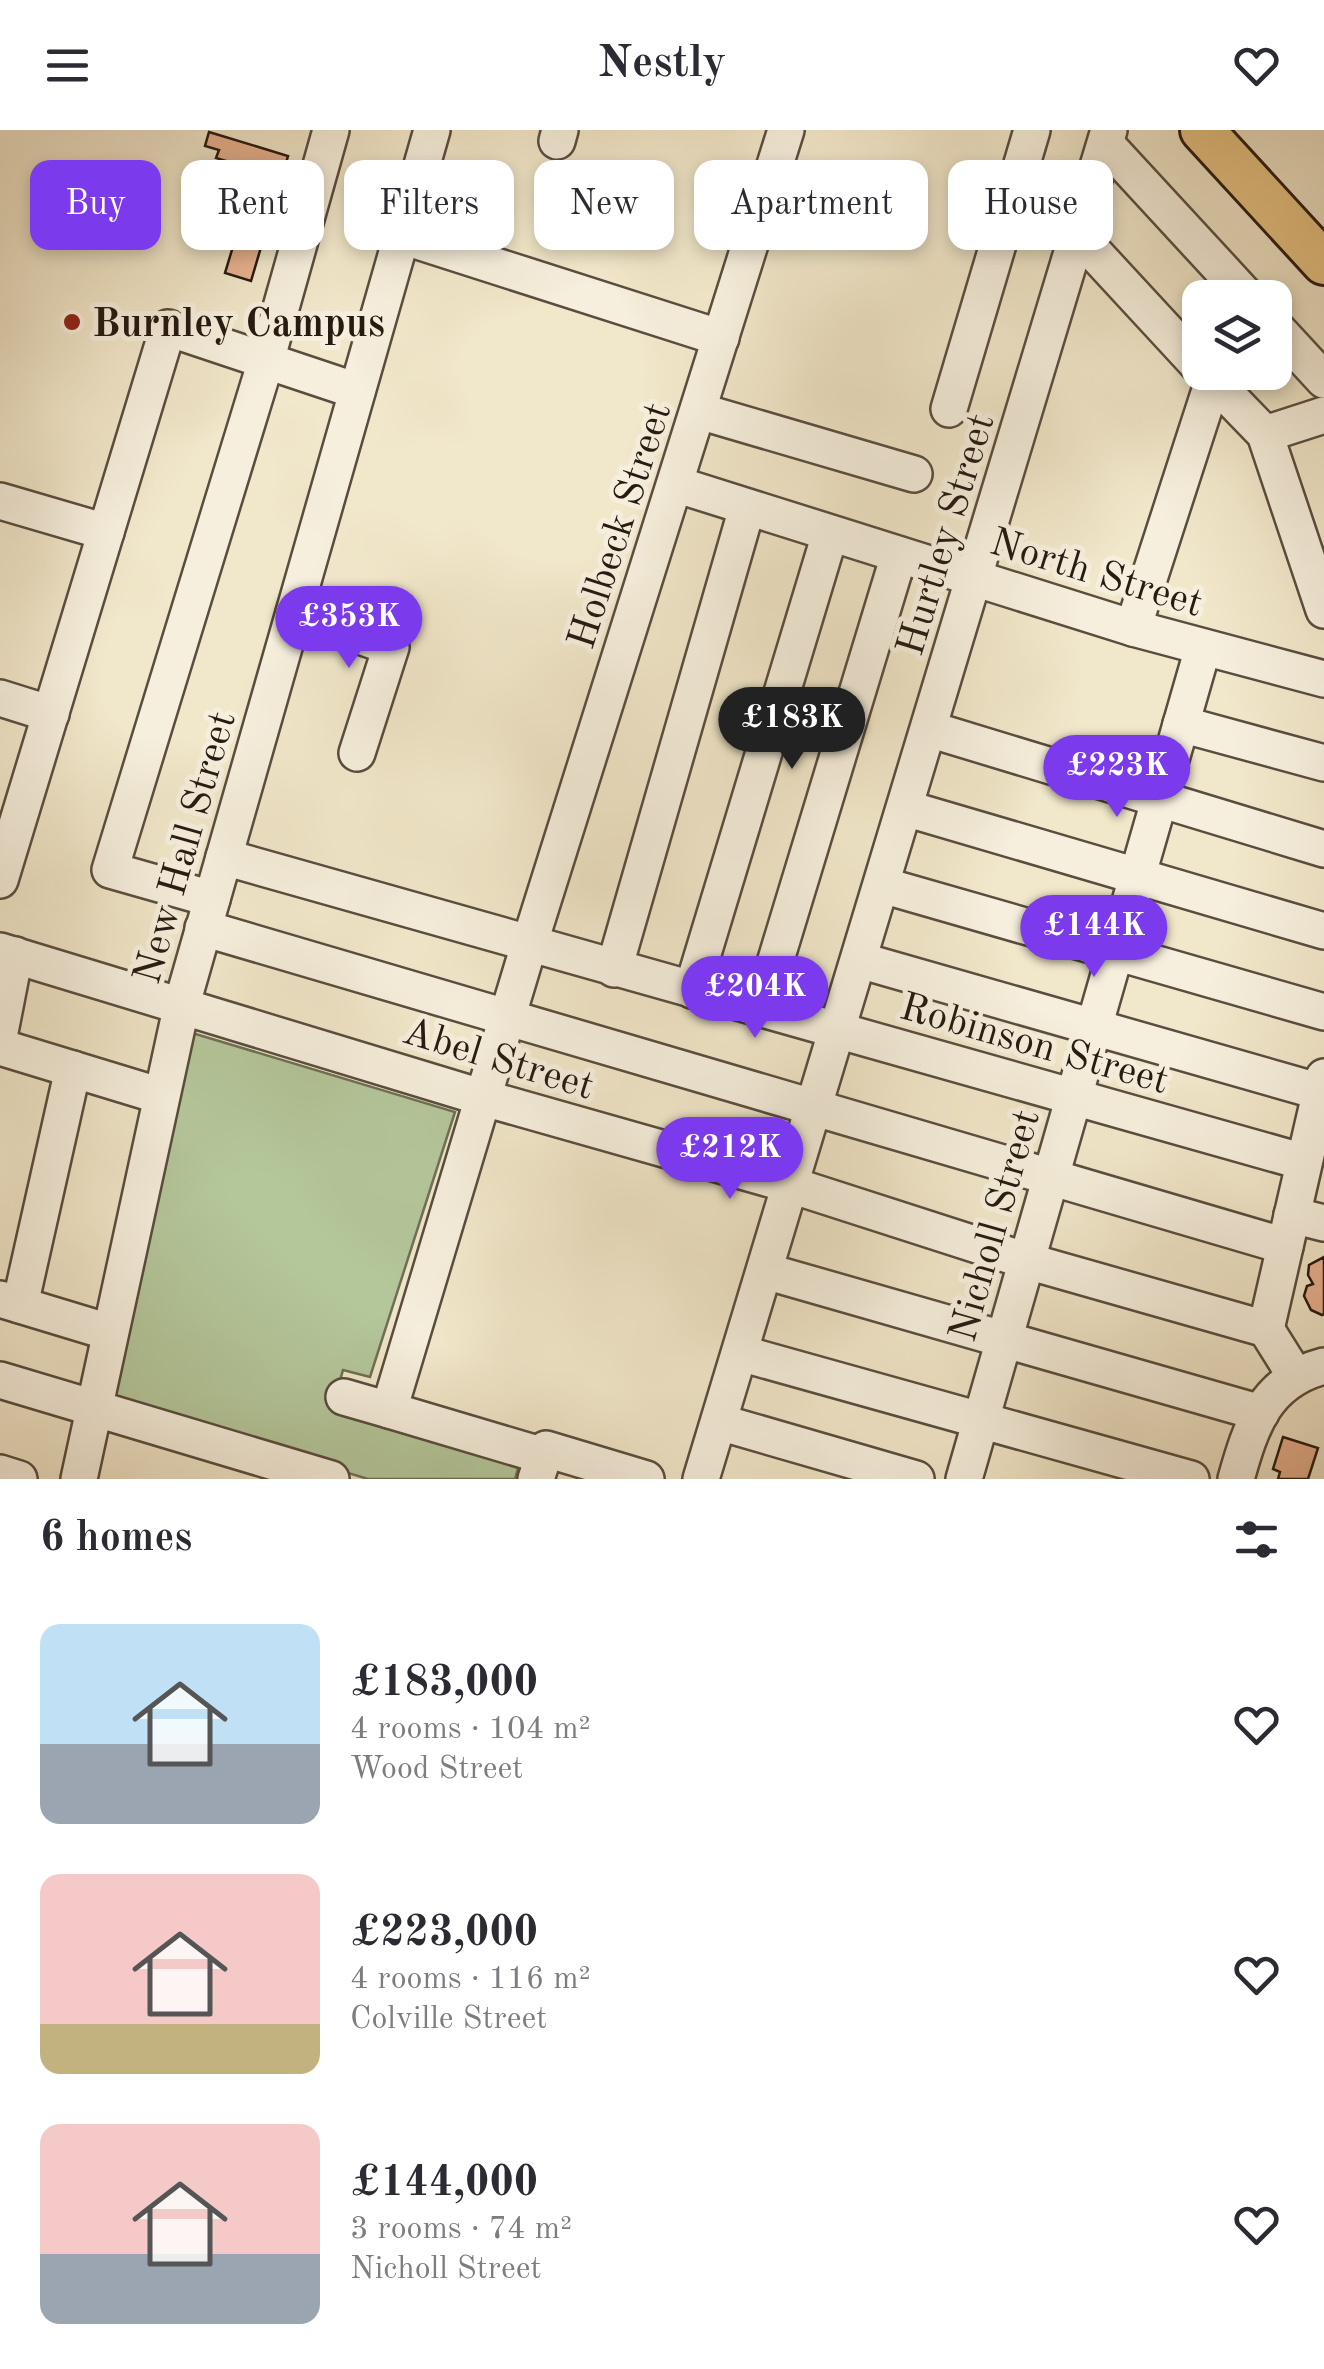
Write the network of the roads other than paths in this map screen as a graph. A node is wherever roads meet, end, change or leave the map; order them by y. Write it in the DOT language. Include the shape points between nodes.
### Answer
graph roads {
  1 [pos="331,130"];
  2 [pos="432,130"];
  3 [pos="786,130"];
  4 [pos="1032,130"];
  5 [pos="1202,130"];
  6 [pos="1233,130"];
  7 [pos="1248,130"];
  8 [pos="1108,137"];
  9 [pos="424,160"];
  10 [pos="398,250"];
  11 [pos="446,250"];
  12 [pos="1073,250"];
  13 [pos="1092,250"];
  14 [pos="1324,262"];
  15 [pos="1232,280"];
  16 [pos="721,338"];
  17 [pos="1292,345"];
  18 [pos="1182,348"];
  19 [pos="266,361"];
  20 [pos="1324,380"];
  21 [pos="1201,390"];
  22 [pos="1222,390"];
  23 [pos="357,391"];
  24 [pos="949,409"];
  25 [pos="699,410"];
  26 [pos="1324,415"];
  27 [pos="1265,434"];
  28 [pos="914,474"];
  29 [pos="675,484"];
  30 [pos="0,501"];
  31 [pos="747,508"];
  32 [pos="106,532"];
  33 [pos="830,534"];
  34 [pos="899,555"];
  35 [pos="974,578"];
  36 [pos="1324,610"];
  37 [pos="294,613"];
  38 [pos="1133,628"];
  39 [pos="1203,648"];
  40 [pos="1324,680"];
  41 [pos="0,698"];
  42 [pos="51,714"];
  43 [pos="1182,724"];
  44 [pos="929,729"];
  45 [pos="357,753"];
  46 [pos="1324,763"];
  47 [pos="1160,798"];
  48 [pos="905,808"];
  49 [pos="1324,848"];
  50 [pos="224,856"];
  51 [pos="1138,876"];
  52 [pos="0,880"];
  53 [pos="882,885"];
  54 [pos="208,914"];
  55 [pos="1324,931"];
  56 [pos="528,945"];
  57 [pos="1115,952"];
  58 [pos="8,953"];
  59 [pos="859,960"];
  60 [pos="614,969"];
  61 [pos="692,990"];
  62 [pos="182,1004"];
  63 [pos="761,1009"];
  64 [pos="1324,1012"];
  65 [pos="508,1018"];
  66 [pos="1094,1028"];
  67 [pos="838,1030"];
  68 [pos="0,1032"];
  69 [pos="0,1047"];
  70 [pos="73,1070"];
  71 [pos="1322,1084"];
  72 [pos="161,1096"];
  73 [pos="1073,1097"];
  74 [pos="484,1098"];
  75 [pos="814,1108"];
  76 [pos="1304,1162"];
  77 [pos="1050,1178"];
  78 [pos="790,1185"];
  79 [pos="1300,1228"];
  80 [pos="1027,1261"];
  81 [pos="765,1270"];
  82 [pos="10,1302"];
  83 [pos="1266,1330"];
  84 [pos="109,1332"];
  85 [pos="1004,1340"];
  86 [pos="740,1353"];
  87 [pos="1310,1372"];
  88 [pos="0,1380"];
  89 [pos="344,1397"];
  90 [pos="94,1408"];
  91 [pos="389,1410"];
  92 [pos="1261,1413"];
  93 [pos="981,1420"];
  94 [pos="719,1422"];
  95 [pos="542,1461"];
  96 [pos="0,1473"];
  97 [pos="626,1476"];
  98 [pos="20,1479"];
  99 [pos="79,1479"];
  100 [pos="331,1479"];
  101 [pos="701,1479"];
  102 [pos="916,1479"];
  103 [pos="964,1479"];
  104 [pos="1192,1479"];
  105 [pos="1236,1479"];
  1 -- 19 [label="street"];
  2 -- 9 [label="street, New Hall Street"];
  3 -- 16 [label="street, Holbeck Street"];
  4 -- 24 [label="street"];
  5 -- 14 [label="main road"];
  6 -- 7 [label="main road"];
  8 -- 15 [label="street"];
  10 -- 23 [label="street, New Hall Street"];
  11 -- 16 [label="street"];
  12 -- 35 [label="street, Hurtley Street"];
  13 -- 18 [label="street"];
  16 -- 25 [label="street, Holbeck Street"];
  17 -- 20 [label="street"];
  19 -- 23 [label="street"];
  19 -- 32 [label="street" via="168,328"];
  19 -- 54 [label="street" via="110,870"];
  21 -- 38 [label="street"];
  22 -- 27 [label="street"];
  23 -- 37 [label="street, New Hall Street"];
  25 -- 28 [label="street"];
  25 -- 29 [label="street, Holbeck Street"];
  26 -- 27 [label="street"];
  27 -- 36 [label="street"];
  29 -- 31 [label="street, North Street"];
  29 -- 56 [label="street, Holbeck Street"];
  30 -- 32 [label="street"];
  31 -- 33 [label="street, North Street"];
  31 -- 60 [label="street"];
  32 -- 42 [label="street"];
  33 -- 34 [label="street, North Street"];
  33 -- 61 [label="street"];
  34 -- 35 [label="street, North Street"];
  34 -- 63 [label="street"];
  35 -- 38 [label="street, North Street"];
  35 -- 44 [label="street, Hurtley Street"];
  37 -- 45 [label="street" via="391,647"];
  37 -- 50 [label="street, New Hall Street"];
  38 -- 39 [label="street, North Street"];
  39 -- 40 [label="street, North Street"];
  39 -- 43 [label="street, Nicholl Street"];
  41 -- 42 [label="street"];
  42 -- 52 [label="street"];
  43 -- 46 [label="street"];
  43 -- 47 [label="street, Nicholl Street"];
  44 -- 47 [label="street"];
  44 -- 48 [label="street, Hurtley Street"];
  47 -- 49 [label="street"];
  47 -- 51 [label="street, Nicholl Street"];
  48 -- 51 [label="street"];
  48 -- 53 [label="street, Hurtley Street"];
  50 -- 54 [label="street, New Hall Street"];
  50 -- 56 [label="street, Robinson Street"];
  51 -- 55 [label="street"];
  51 -- 57 [label="street, Nicholl Street"];
  53 -- 57 [label="street"];
  53 -- 59 [label="street, Hurtley Street"];
  54 -- 62 [label="street, New Hall Street"];
  54 -- 65 [label="street"];
  56 -- 60 [label="street, Robinson Street"];
  56 -- 65 [label="street, Holbeck Street"];
  57 -- 64 [label="street"];
  57 -- 66 [label="street, Nicholl Street"];
  58 -- 62 [label="street, Abel Street"];
  58 -- 68 [label="street"];
  59 -- 66 [label="street"];
  59 -- 67 [label="street, Hurtley Street"];
  60 -- 61 [label="street, Robinson Street"];
  61 -- 63 [label="street, Robinson Street"];
  62 -- 72 [label="street, New Hall Street"];
  62 -- 74 [label="street, Abel Street"];
  63 -- 67 [label="street, Robinson Street"];
  65 -- 74 [label="street, Holbeck Street"];
  65 -- 75 [label="street"];
  66 -- 71 [label="street"];
  66 -- 73 [label="street, Nicholl Street"];
  67 -- 73 [label="street, Robinson Street"];
  67 -- 75 [label="street, Hurtley Street"];
  69 -- 70 [label="street"];
  70 -- 72 [label="street"];
  70 -- 82 [label="street"];
  71 -- 76 [label="street"];
  72 -- 84 [label="street, New Hall Street"];
  73 -- 76 [label="street, Robinson Street"];
  73 -- 77 [label="street, Nicholl Street"];
  74 -- 78 [label="street, Abel Street"];
  74 -- 91 [label="street, Holbeck Street"];
  75 -- 77 [label="street"];
  75 -- 78 [label="street, Hurtley Street"];
  76 -- 79 [label="street"];
  77 -- 79 [label="street"];
  77 -- 80 [label="street, Nicholl Street"];
  78 -- 80 [label="street, Abel Street"];
  78 -- 81 [label="street, Hurtley Street"];
  79 -- 83 [label="street"];
  80 -- 83 [label="street, Abel Street"];
  80 -- 85 [label="street, Nicholl Street"];
  81 -- 85 [label="street"];
  81 -- 86 [label="street, Hurtley Street"];
  82 -- 84 [label="street"];
  83 -- 87 [label="street"];
  84 -- 90 [label="street, New Hall Street"];
  85 -- 92 [label="street"];
  85 -- 93 [label="street, Nicholl Street"];
  86 -- 93 [label="street"];
  86 -- 94 [label="street, Hurtley Street"];
  87 -- 92 [label="street" via="1276,1388"];
  88 -- 90 [label="street"];
  89 -- 91 [label="street"];
  90 -- 99 [label="street, New Hall Street"];
  90 -- 100 [label="street"];
  91 -- 95 [label="street"];
  92 -- 105 [label="street"];
  93 -- 103 [label="street, Nicholl Street"];
  93 -- 104 [label="street"];
  94 -- 101 [label="street, Hurtley Street"];
  94 -- 102 [label="street"];
  95 -- 97 [label="street"];
  96 -- 98 [label="street"];
}
